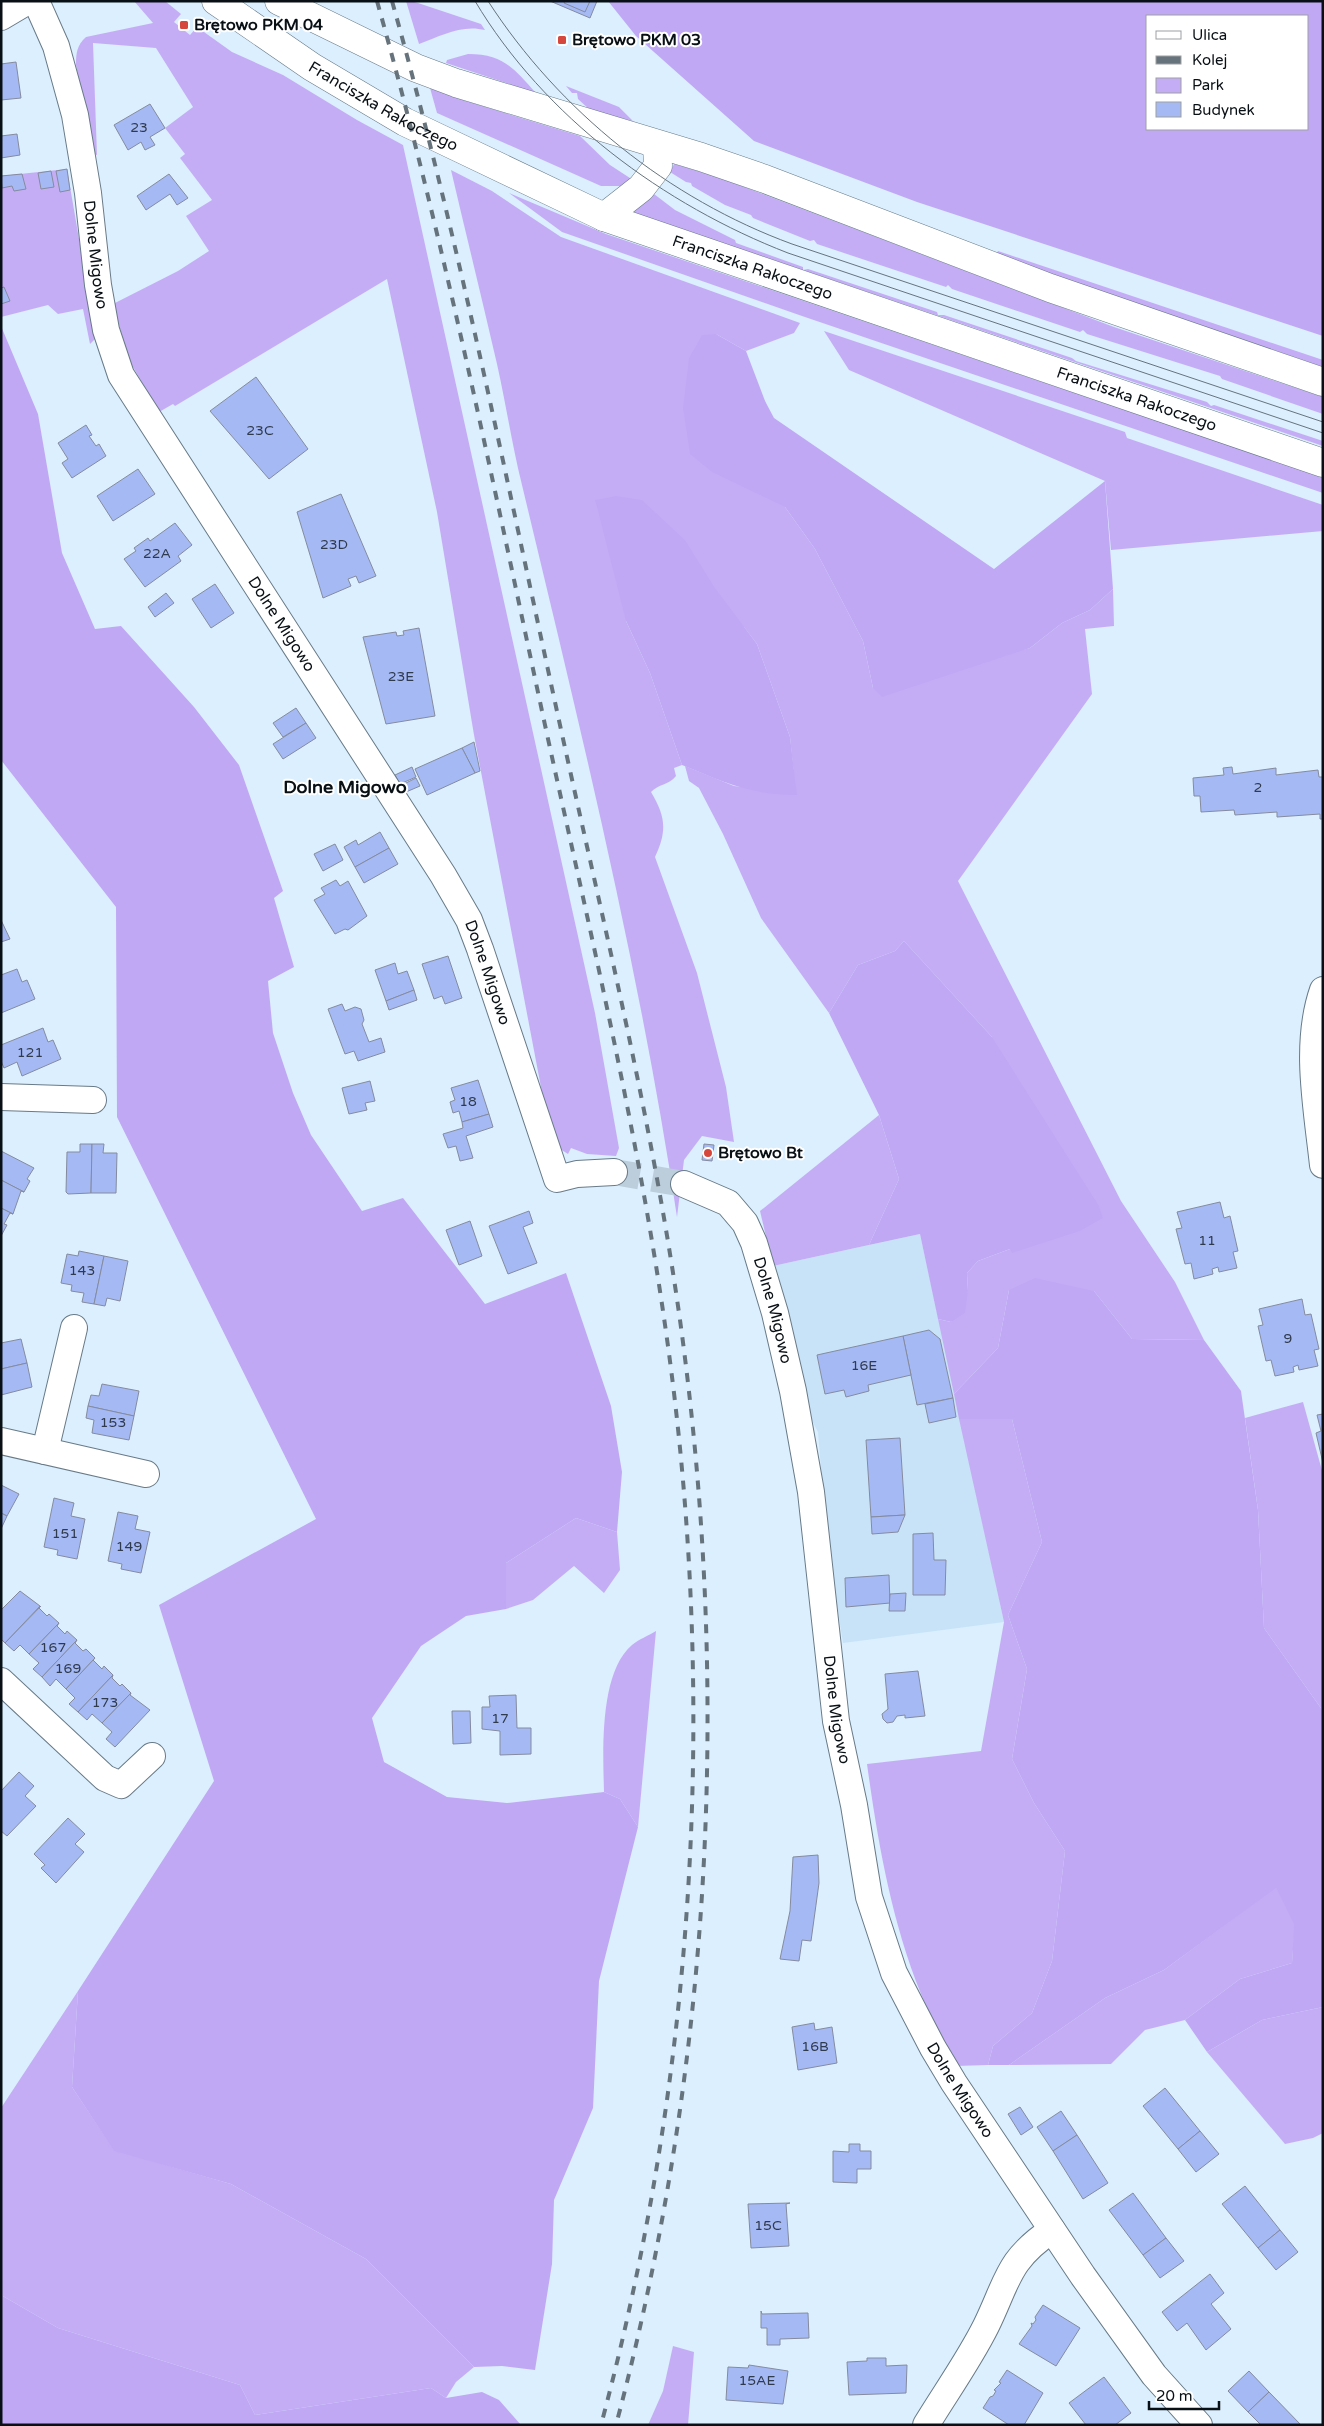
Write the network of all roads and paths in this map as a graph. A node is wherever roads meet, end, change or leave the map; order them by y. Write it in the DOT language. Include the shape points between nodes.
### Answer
graph roads {
  1 [pos="28,1"];
  2 [pos="36,1"];
  3 [pos="216,1"];
  4 [pos="279,1"];
  5 [pos="1,17"];
  6 [pos="657,145"];
  7 [pos="604,217"];
  8 [pos="1323,382"];
  9 [pos="1323,463"];
  10 [pos="1323,990"];
  11 [pos="1,1096"];
  12 [pos="93,1100"];
  13 [pos="1323,1166"];
  14 [pos="614,1172"];
  15 [pos="684,1184"];
  16 [pos="74,1328"];
  17 [pos="1,1441"];
  18 [pos="46,1451"];
  19 [pos="146,1474"];
  20 [pos="1,1681"];
  21 [pos="152,1756"];
  22 [pos="1052,2230"];
  23 [pos="926,2425"];
  24 [pos="1199,2425"];
  1 -- 5 [label="street"];
  2 -- 14 [label="street, Dolne Migowo" via="56,46 75,116 98,285 106,330 121,375 469,920 556,1179"];
  3 -- 7 [label="main road, Franciszka Rakoczego" via="312,67 405,122"];
  4 -- 6 [label="main road" via="432,74"];
  6 -- 7 [label="main road" via="658,166 640,188"];
  6 -- 8 [label="main road" via="765,179 1050,288"];
  7 -- 9 [label="main road, Franciszka Rakoczego"];
  10 -- 13 [label="street" via="1312,1043"];
  11 -- 12 [label="street"];
  15 -- 22 [label="street, Dolne Migowo" via="728,1203 745,1223 775,1313 794,1391 811,1492 836,1721 870,1898 880,1934 894,1973 940,2061"];
  16 -- 18 [label="street"];
  17 -- 18 [label="street"];
  18 -- 19 [label="street"];
  20 -- 21 [label="street" via="105,1778 120,1785"];
  22 -- 23 [label="street" via="1035,2241 1012,2268 986,2326"];
  22 -- 24 [label="street, Dolne Migowo" via="1154,2375"];
}
